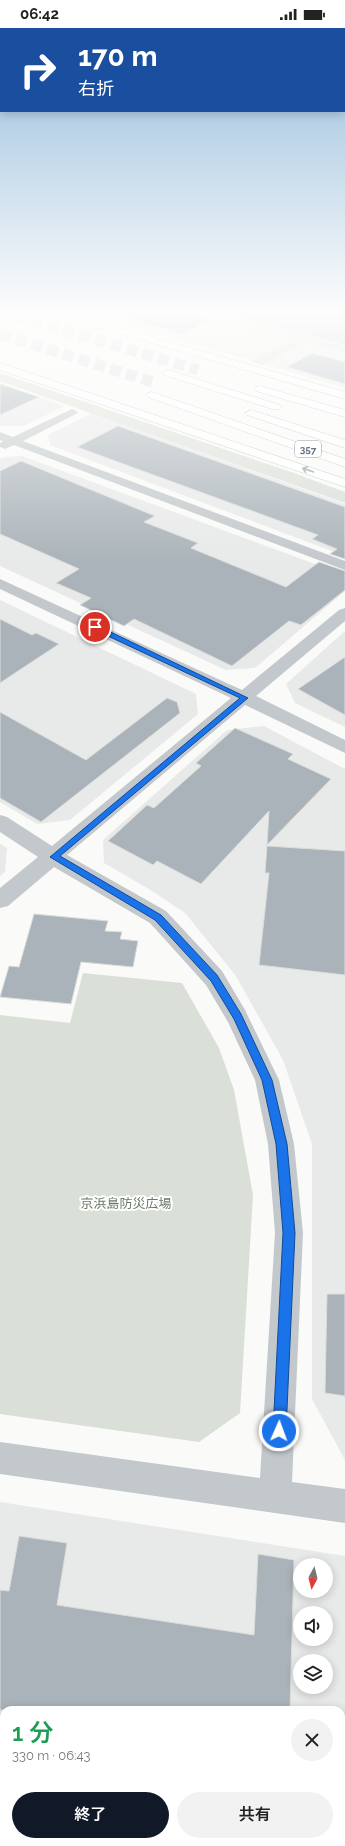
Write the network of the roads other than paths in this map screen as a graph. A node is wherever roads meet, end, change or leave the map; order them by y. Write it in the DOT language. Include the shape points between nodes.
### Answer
graph roads {
  1 [pos="85,395"];
  2 [pos="152,395"];
  3 [pos="237,395"];
  4 [pos="282,395"];
  5 [pos="239,409"];
  6 [pos="285,410"];
  7 [pos="72,412"];
  8 [pos="345,414"];
  9 [pos="0,436"];
  10 [pos="13,441"];
  11 [pos="345,444"];
  12 [pos="0,447"];
  13 [pos="345,463"];
  14 [pos="345,483"];
  15 [pos="345,566"];
  16 [pos="0,582"];
  17 [pos="345,613"];
  18 [pos="245,698"];
  19 [pos="345,747"];
  20 [pos="0,822"];
  21 [pos="54,857"];
  22 [pos="0,900"];
  23 [pos="0,1458"];
  24 [pos="275,1496"];
  25 [pos="345,1506"];
  14 -- 1 [label="highway, one-way"];
  2 -- 13 [label="highway, 357"];
  3 -- 6 [label="highway"];
  4 -- 8 [label="highway"];
  5 -- 11 [label="highway"];
  7 -- 10 [label="street"];
  9 -- 10 [label="street"];
  10 -- 12 [label="street"];
  10 -- 15 [label="street"];
  16 -- 18 [label="street"];
  17 -- 18 [label="street"];
  18 -- 19 [label="street"];
  18 -- 21 [label="street"];
  20 -- 21 [label="street"];
  21 -- 22 [label="street"];
  21 -- 24 [label="street" via="158,917 214,978 238,1017 267,1080 282,1144 289,1233"];
  23 -- 24 [label="street"];
  24 -- 25 [label="street"];
}
